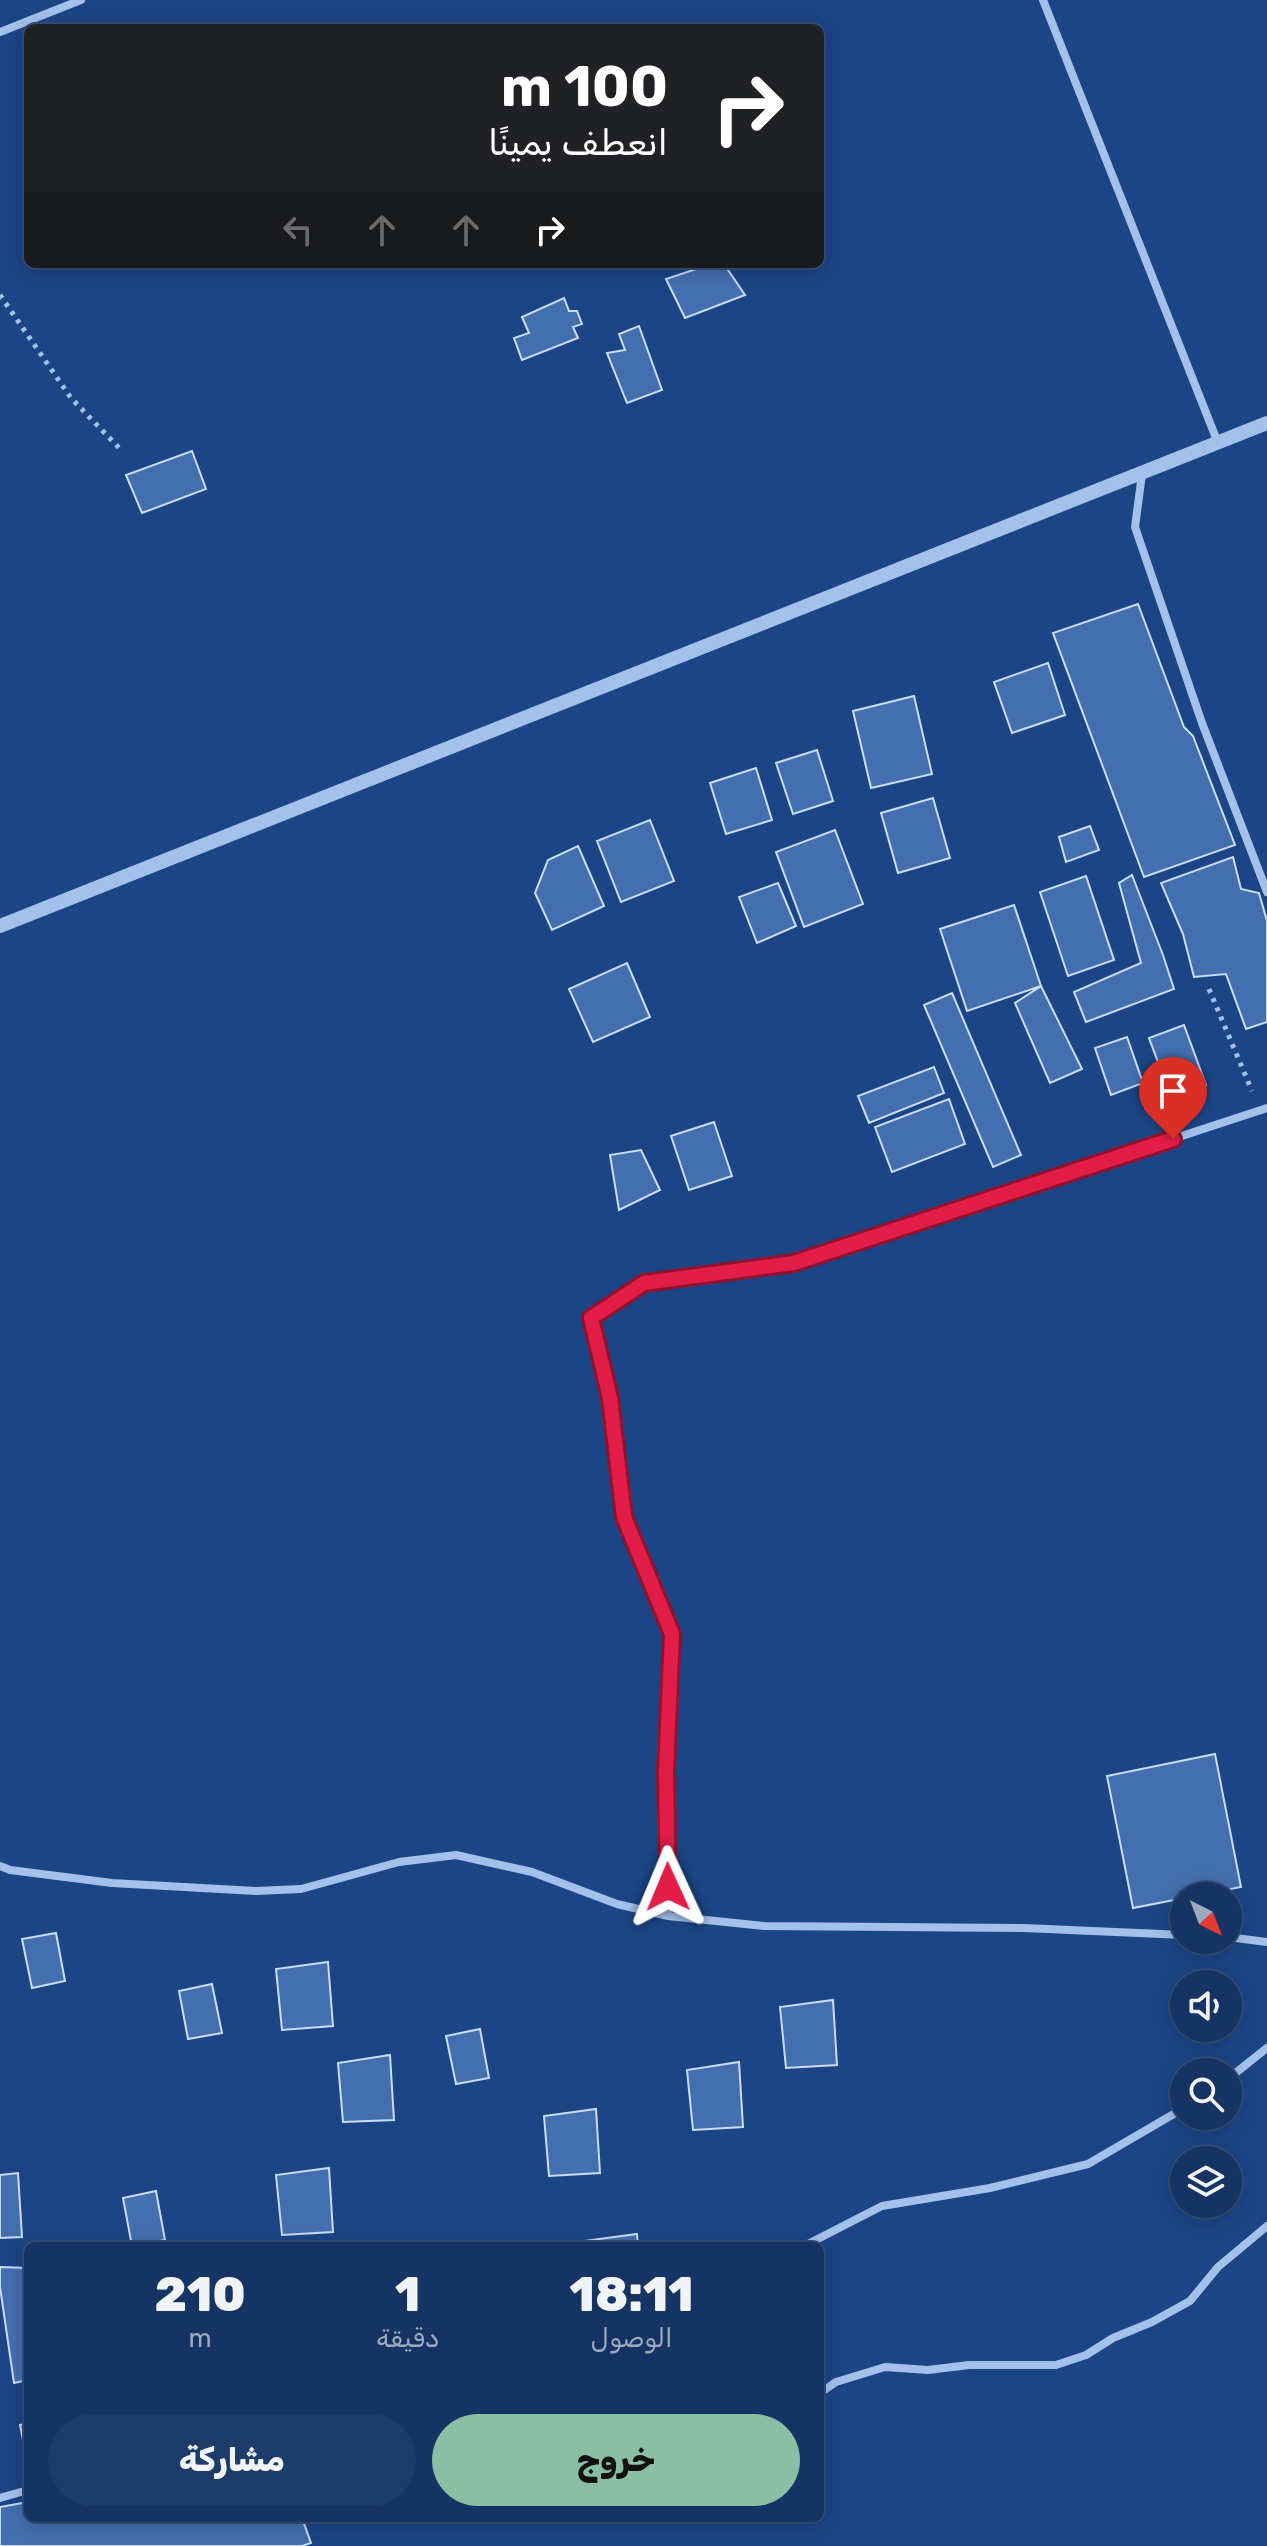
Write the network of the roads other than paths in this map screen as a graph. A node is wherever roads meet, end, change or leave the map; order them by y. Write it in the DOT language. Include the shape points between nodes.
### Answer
graph roads {
  1 [pos="81,0"];
  2 [pos="1043,0"];
  3 [pos="0,32"];
  4 [pos="1267,423"];
  5 [pos="1218,443"];
  6 [pos="1142,474"];
  7 [pos="1267,892"];
  8 [pos="0,926"];
  9 [pos="1264,1109"];
  10 [pos="0,1866"];
  11 [pos="668,1916"];
  12 [pos="1170,1934"];
  13 [pos="1242,1939"];
  14 [pos="1267,1942"];
  15 [pos="1267,2048"];
  16 [pos="1242,2068"];
  17 [pos="1170,2116"];
  18 [pos="1267,2226"];
  19 [pos="812,2242"];
  20 [pos="824,2390"];
  21 [pos="24,2491"];
  22 [pos="0,2498"];
  1 -- 3 [label="street"];
  2 -- 5 [label="street"];
  4 -- 5 [label="street"];
  5 -- 6 [label="street"];
  6 -- 7 [label="street" via="1135,527"];
  6 -- 8 [label="street"];
  9 -- 11 [label="street" via="794,1263 644,1283 591,1318 610,1398 624,1517 672,1634 666,1771"];
  10 -- 11 [label="street" via="112,1883 256,1891 301,1889 399,1862 456,1855 532,1872 617,1904"];
  11 -- 12 [label="street" via="764,1926"];
  13 -- 14 [label="street"];
  15 -- 16 [label="street"];
  17 -- 19 [label="street" via="1088,2164 882,2206"];
  18 -- 20 [label="street" via="1218,2267 1190,2301 1086,2355 1056,2365 885,2367"];
  21 -- 22 [label="street"];
}
